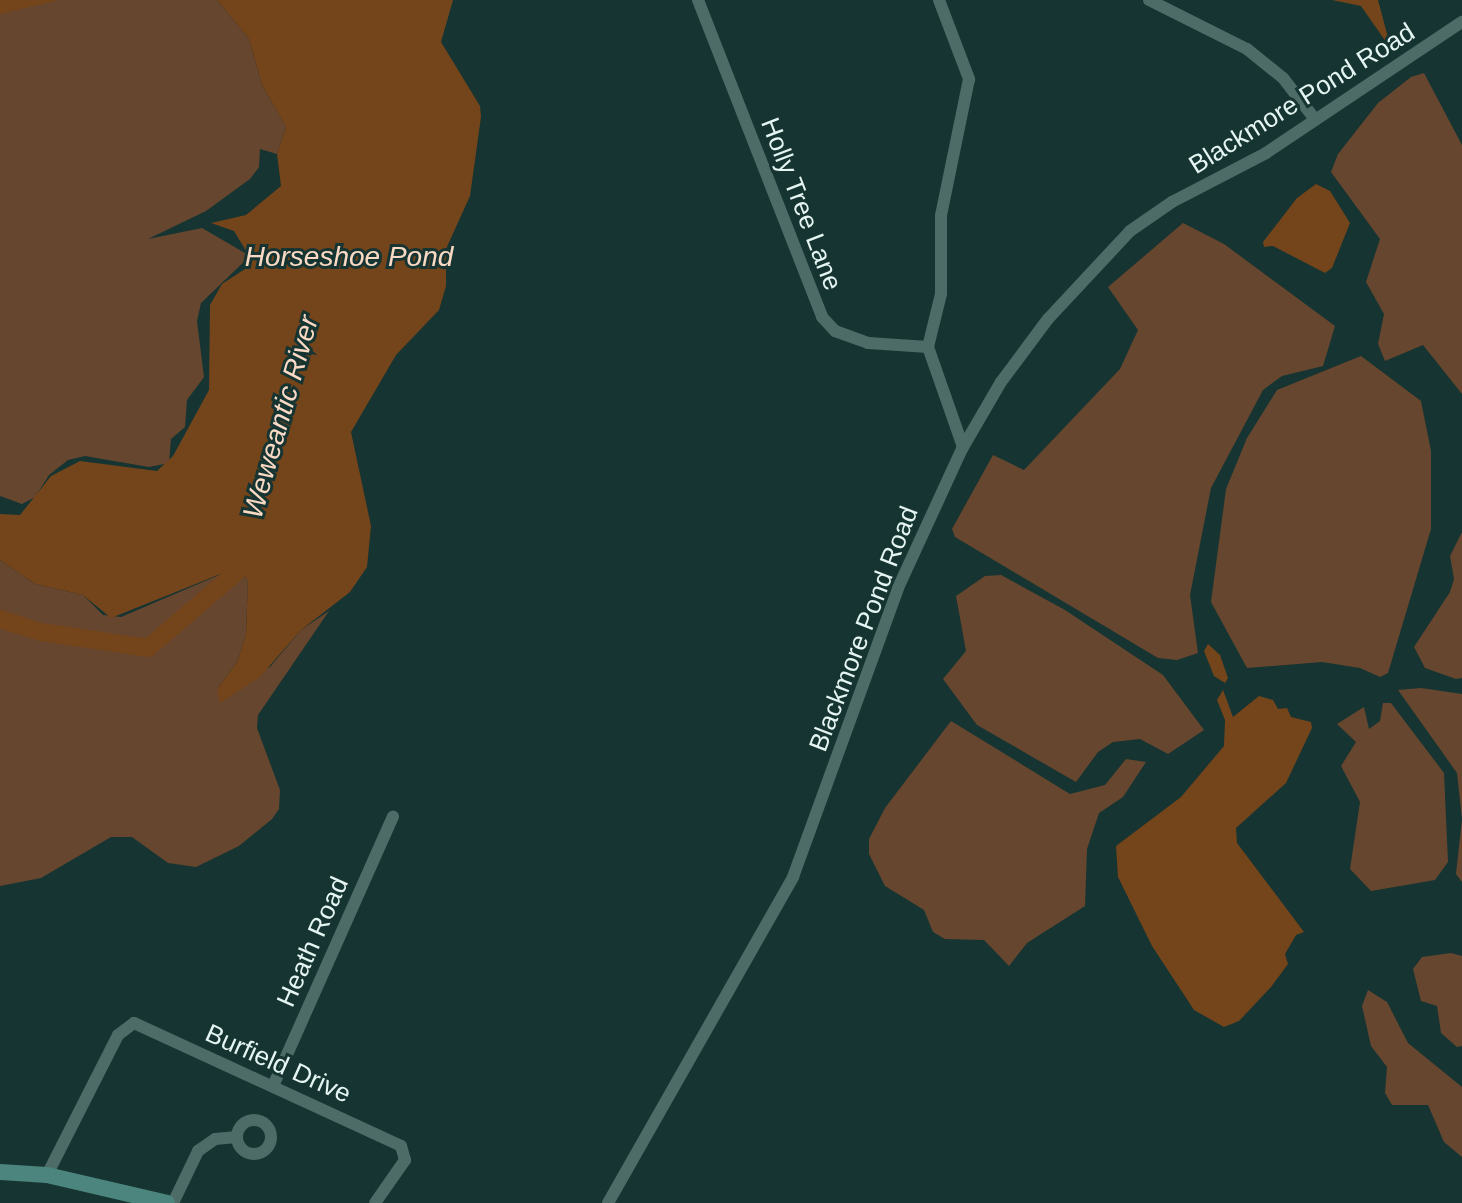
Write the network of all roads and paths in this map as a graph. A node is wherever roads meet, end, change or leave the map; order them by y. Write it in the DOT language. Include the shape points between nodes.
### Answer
graph roads {
  1 [pos="698,0"];
  2 [pos="939,0"];
  3 [pos="1149,0"];
  4 [pos="1462,22"];
  5 [pos="1314,118"];
  6 [pos="928,347"];
  7 [pos="963,447"];
  8 [pos="393,817"];
  9 [pos="273,1086"];
  10 [pos="237,1137"];
  11 [pos="0,1172"];
  12 [pos="47,1175"];
  13 [pos="170,1203"];
  14 [pos="375,1203"];
  15 [pos="608,1203"];
  1 -- 6 [label="street, Holly Tree Lane" via="822,317 835,331 868,343"];
  2 -- 6 [label="street" via="969,79 941,216 941,294"];
  3 -- 5 [label="street" via="1247,49 1283,78"];
  4 -- 5 [label="street, Blackmore Pond Road"];
  5 -- 7 [label="street, Blackmore Pond Road" via="1235,172 1172,202 1130,231 1048,319 1001,382"];
  6 -- 7 [label="street"];
  7 -- 15 [label="street, Blackmore Pond Road" via="881,630 793,877"];
  8 -- 9 [label="street, Heath Road"];
  9 -- 12 [label="street, Burfield Drive" via="128,1024"];
  9 -- 14 [label="street, Burfield Drive" via="394,1141 405,1153 401,1169"];
  10 -- 13 [label="street" via="215,1139 198,1151"];
  11 -- 12 [label="main road"];
  12 -- 13 [label="main road"];
}
